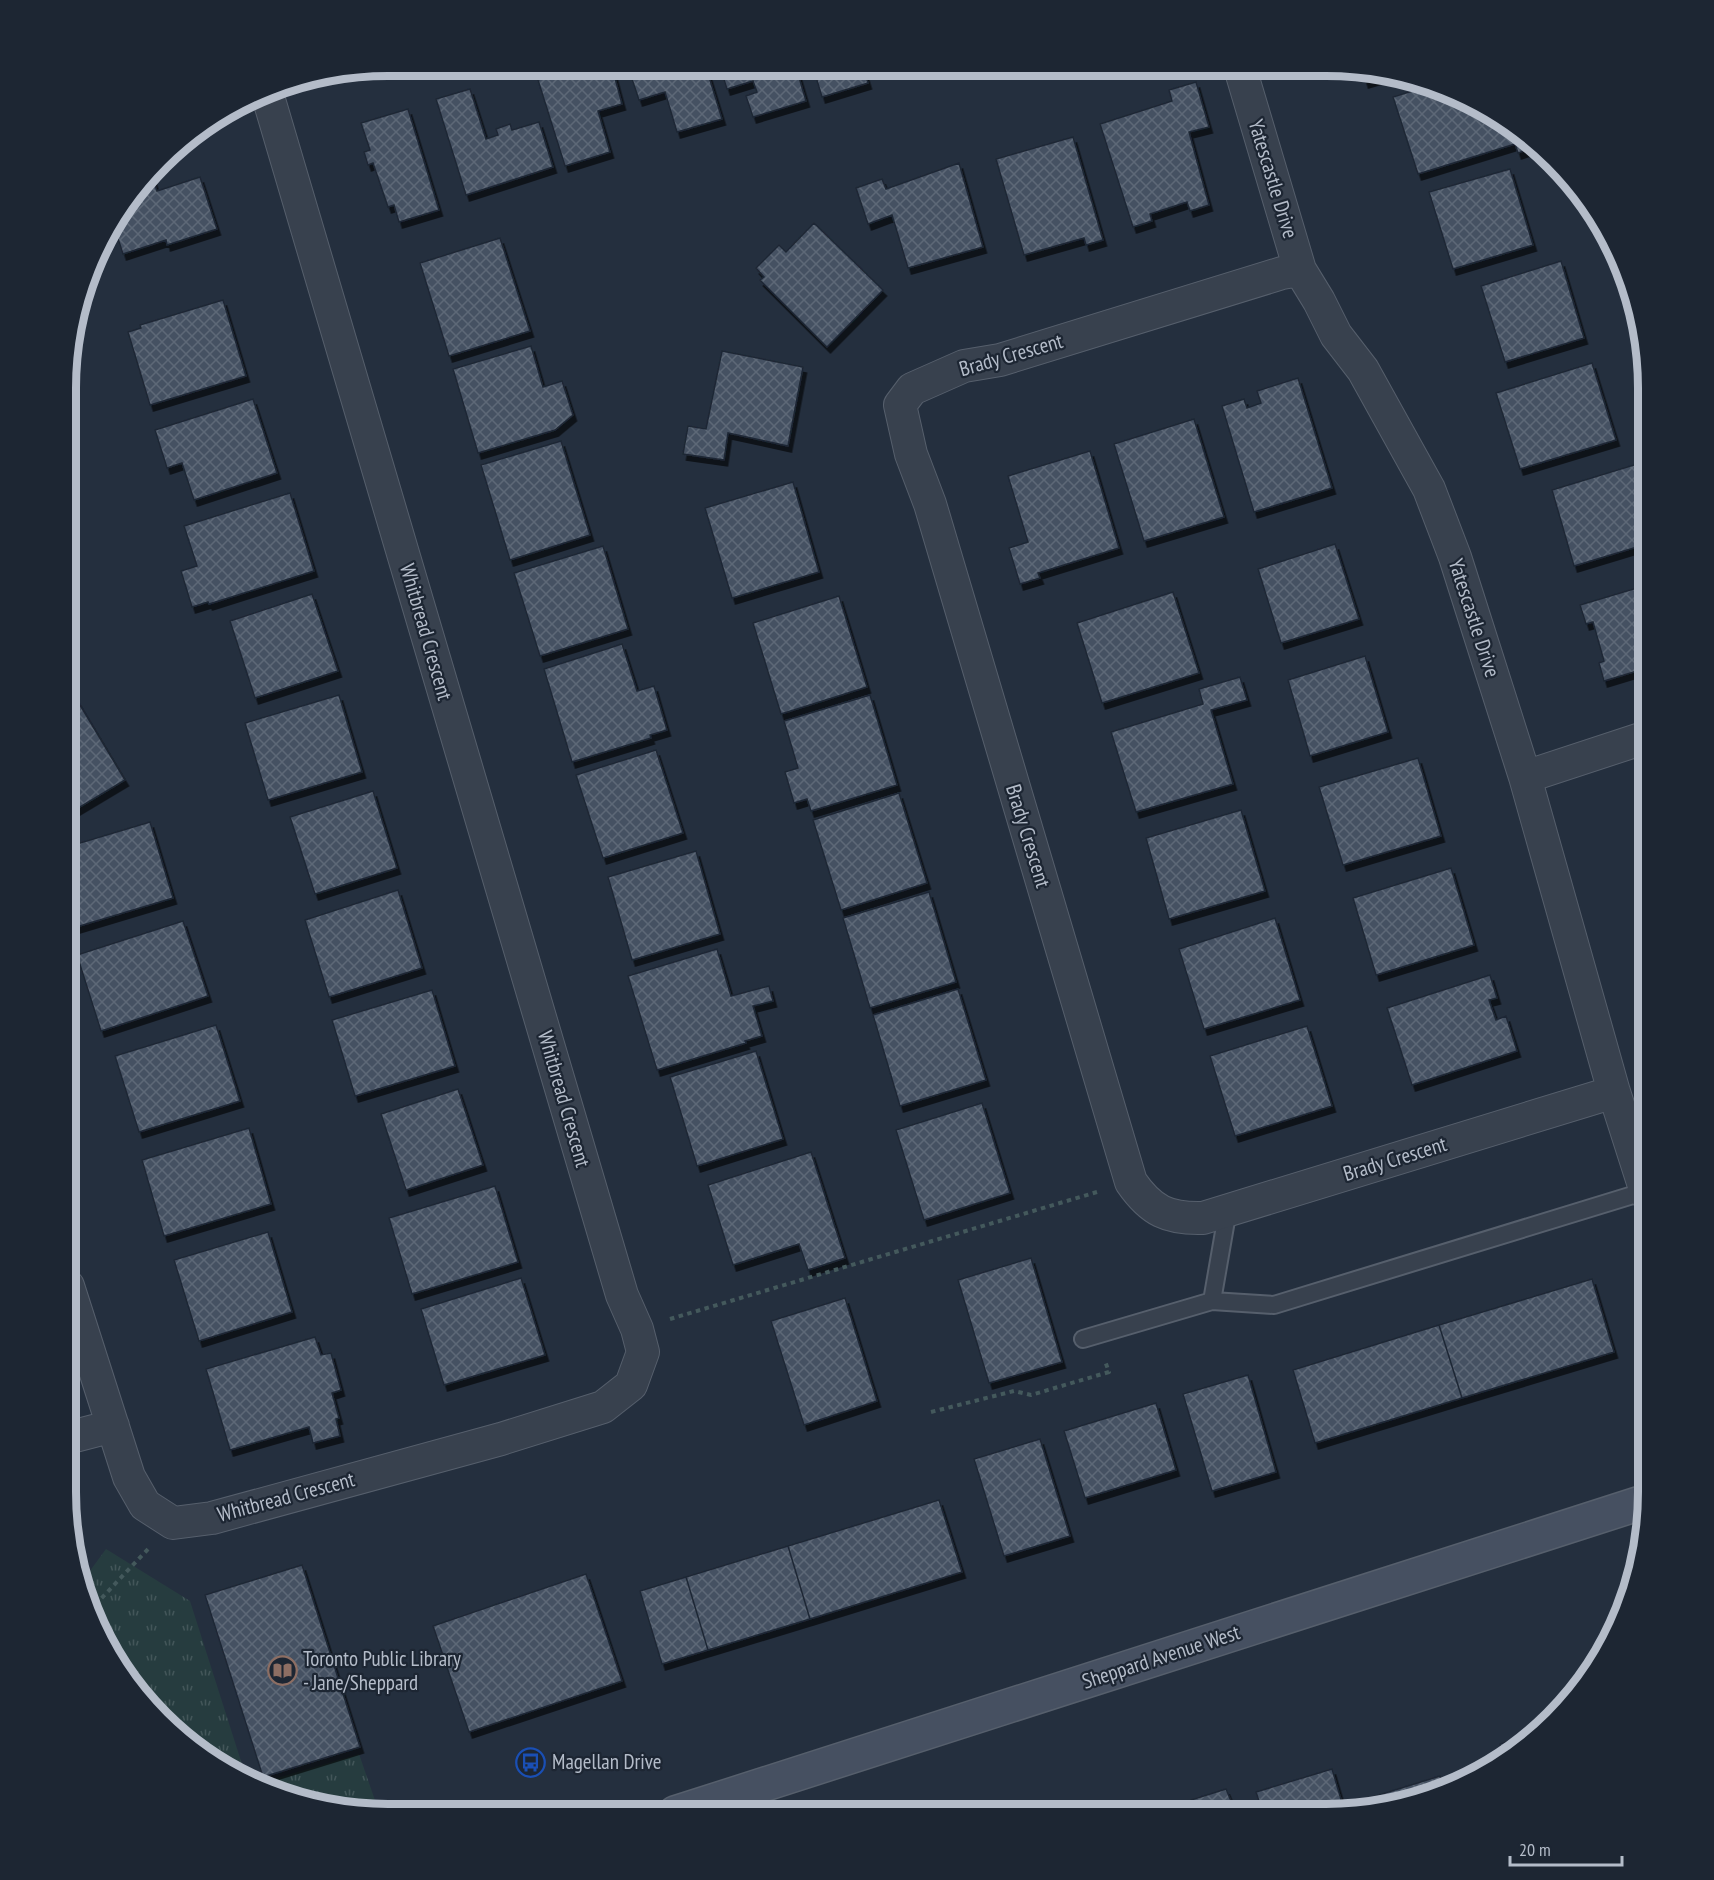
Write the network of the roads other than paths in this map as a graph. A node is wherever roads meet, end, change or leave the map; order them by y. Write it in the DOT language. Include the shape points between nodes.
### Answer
graph roads {
  1 [pos="1242,76"];
  2 [pos="269,100"];
  3 [pos="1300,270"];
  4 [pos="1638,740"];
  5 [pos="1524,777"];
  6 [pos="1614,1092"];
  7 [pos="1638,1165"];
  8 [pos="1638,1196"];
  9 [pos="1228,1209"];
  10 [pos="1212,1301"];
  11 [pos="76,1311"];
  12 [pos="1089,1337"];
  13 [pos="113,1426"];
  14 [pos="76,1436"];
  15 [pos="1637,1504"];
  16 [pos="703,1804"];
  1 -- 3 [label="street, Yatescastle Drive"];
  2 -- 13 [label="street, Whitbread Crescent" via="618,1283 643,1352 631,1385 603,1407 212,1518 173,1523 145,1505 129,1477"];
  3 -- 5 [label="street, Yatescastle Drive" via="1336,335 1363,370 1429,489 1455,557"];
  3 -- 9 [label="street, Brady Crescent" via="1000,360 964,366 912,389 900,405 911,454 933,516 1131,1182 1156,1209 1180,1219 1203,1218"];
  4 -- 5 [label="street"];
  5 -- 6 [label="street, Yatescastle Drive"];
  6 -- 7 [label="street, Yatescastle Drive"];
  6 -- 9 [label="street, Brady Crescent"];
  8 -- 10 [label="lane" via="1274,1305"];
  9 -- 10 [label="lane"];
  10 -- 12 [label="lane"];
  11 -- 13 [label="street"];
  13 -- 14 [label="street"];
  15 -- 16 [label="main road, Sheppard Avenue West"];
}
